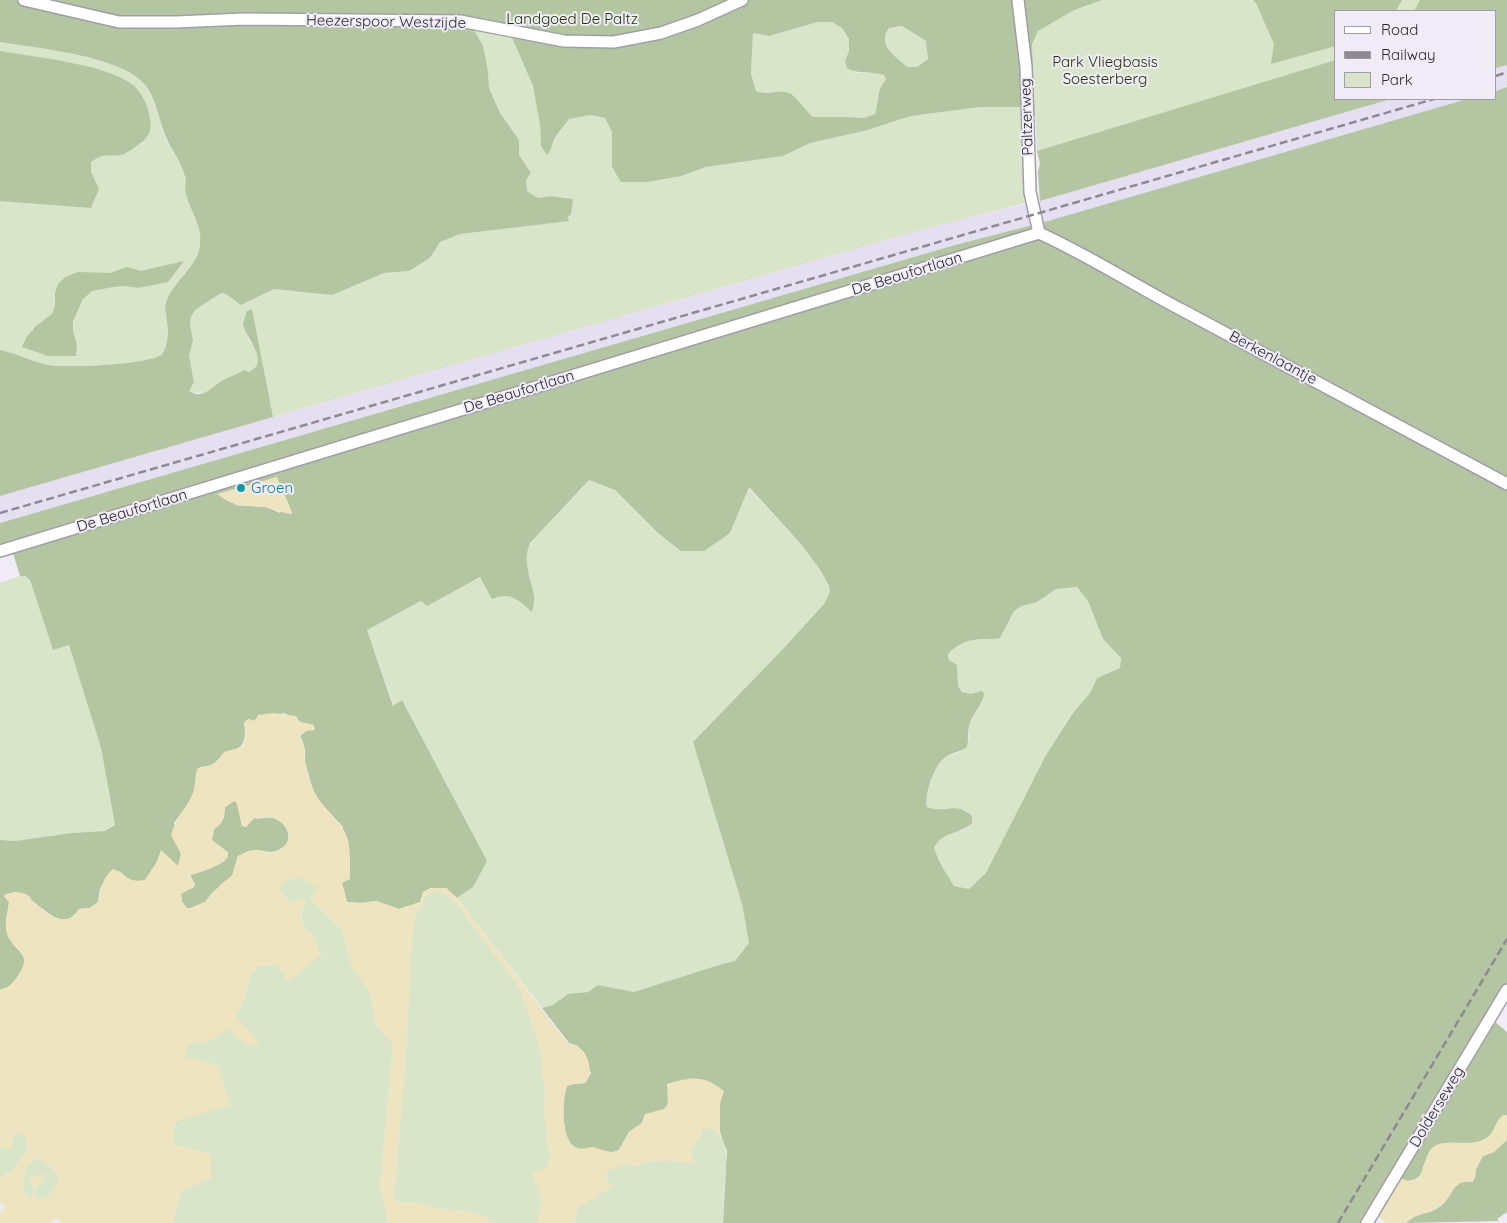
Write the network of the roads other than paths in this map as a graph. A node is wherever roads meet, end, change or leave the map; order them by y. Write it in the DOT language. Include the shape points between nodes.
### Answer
graph roads {
  1 [pos="24,0"];
  2 [pos="742,0"];
  3 [pos="1018,0"];
  4 [pos="1038,233"];
  5 [pos="1507,484"];
  6 [pos="0,551"];
  7 [pos="1507,990"];
  8 [pos="1367,1223"];
  1 -- 2 [label="street, Heezerspoor Westzijde" via="119,22 244,19 460,21 564,41 614,42 661,33"];
  3 -- 4 [label="street, Paltzerweg" via="1026,68 1030,192"];
  4 -- 5 [label="street, Berkenlaantje"];
  4 -- 6 [label="street, De Beaufortlaan"];
  7 -- 8 [label="street, Dolderseweg"];
}
